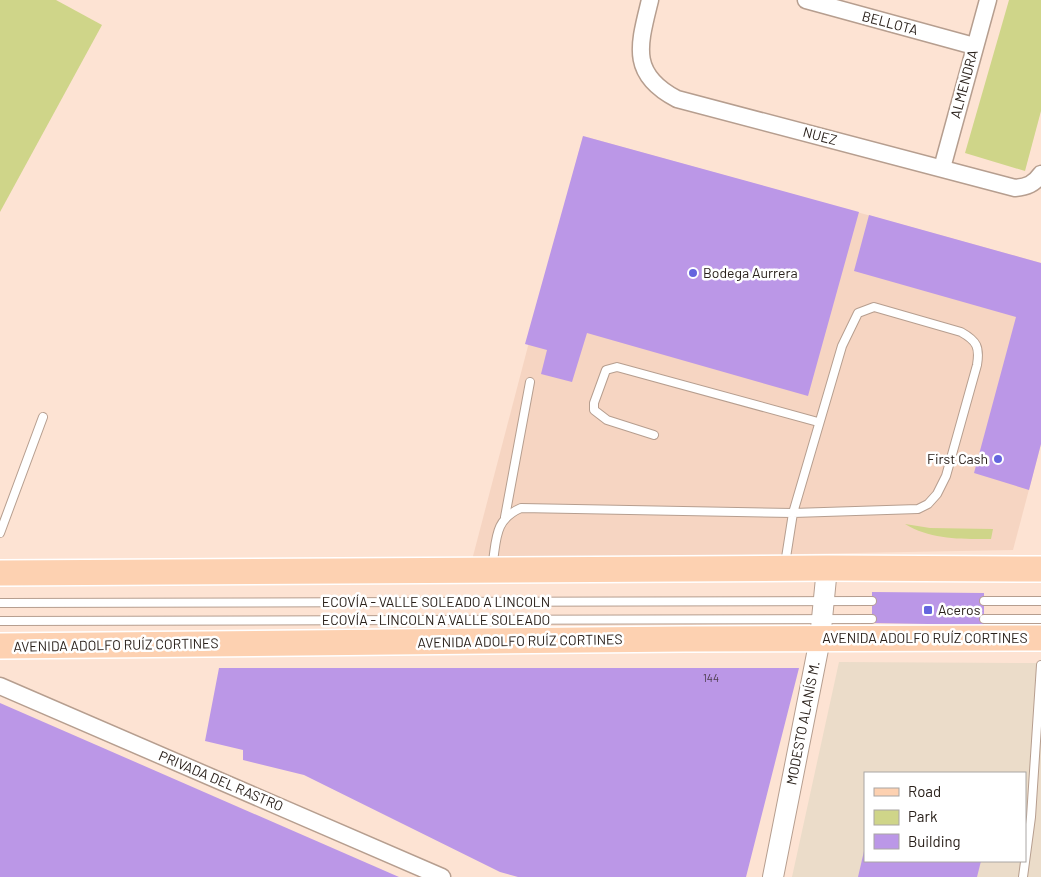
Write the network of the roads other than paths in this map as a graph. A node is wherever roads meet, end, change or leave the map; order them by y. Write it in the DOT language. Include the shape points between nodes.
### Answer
graph roads {
  1 [pos="650,0"];
  2 [pos="806,0"];
  3 [pos="988,0"];
  4 [pos="974,46"];
  5 [pos="942,168"];
  6 [pos="1041,174"];
  7 [pos="530,382"];
  8 [pos="43,418"];
  9 [pos="818,422"];
  10 [pos="654,435"];
  11 [pos="793,513"];
  12 [pos="505,517"];
  13 [pos="0,533"];
  14 [pos="827,568"];
  15 [pos="784,569"];
  16 [pos="1041,569"];
  17 [pos="491,570"];
  18 [pos="0,573"];
  19 [pos="872,601"];
  20 [pos="984,601"];
  21 [pos="1041,601"];
  22 [pos="0,603"];
  23 [pos="872,618"];
  24 [pos="821,619"];
  25 [pos="984,619"];
  26 [pos="1041,619"];
  27 [pos="0,621"];
  28 [pos="1041,638"];
  29 [pos="0,646"];
  30 [pos="1041,665"];
  31 [pos="0,686"];
  32 [pos="1026,854"];
  33 [pos="1025,862"];
  34 [pos="438,876"];
  35 [pos="774,877"];
  36 [pos="1023,877"];
  1 -- 5 [label="street, NUEZ" via="642,30 643,70 658,89 677,99"];
  2 -- 4 [label="street, BELLOTA"];
  3 -- 4 [label="street, ALMENDRA"];
  4 -- 5 [label="street, ALMENDRA"];
  5 -- 6 [label="street, NUEZ" via="1015,188 1025,188"];
  7 -- 12 [label="lane"];
  8 -- 13 [label="lane"];
  9 -- 10 [label="lane" via="617,367 606,370 594,410 607,420"];
  9 -- 11 [label="lane"];
  9 -- 11 [label="lane" via="842,346 854,318 862,310 874,307 961,332 974,339 979,350 946,476 928,504 918,508"];
  11 -- 12 [label="lane" via="521,508"];
  11 -- 15 [label="lane"];
  12 -- 17 [label="lane" via="500,524"];
  14 -- 15 [label="main road"];
  14 -- 16 [label="main road"];
  14 -- 24 [label="street, MODESTO ALANÍS M."];
  15 -- 17 [label="main road"];
  17 -- 18 [label="main road"];
  19 -- 24 [label="lane, ECOVÍA - VALLE SOLEADO A LINCOLN"];
  20 -- 21 [label="lane"];
  22 -- 24 [label="lane, ECOVÍA - VALLE SOLEADO A LINCOLN"];
  23 -- 24 [label="lane, ECOVÍA - LINCOLN A VALLE SOLEADO"];
  24 -- 27 [label="lane, ECOVÍA - LINCOLN A VALLE SOLEADO"];
  24 -- 28 [label="main road, AVENIDA ADOLFO RUÍZ CORTINES"];
  24 -- 29 [label="main road, AVENIDA ADOLFO RUÍZ CORTINES"];
  24 -- 35 [label="street, MODESTO ALANÍS M."];
  25 -- 26 [label="lane"];
  30 -- 32 [label="lane"];
  31 -- 34 [label="street, PRIVADA DEL RASTRO"];
  33 -- 36 [label="lane"];
}
